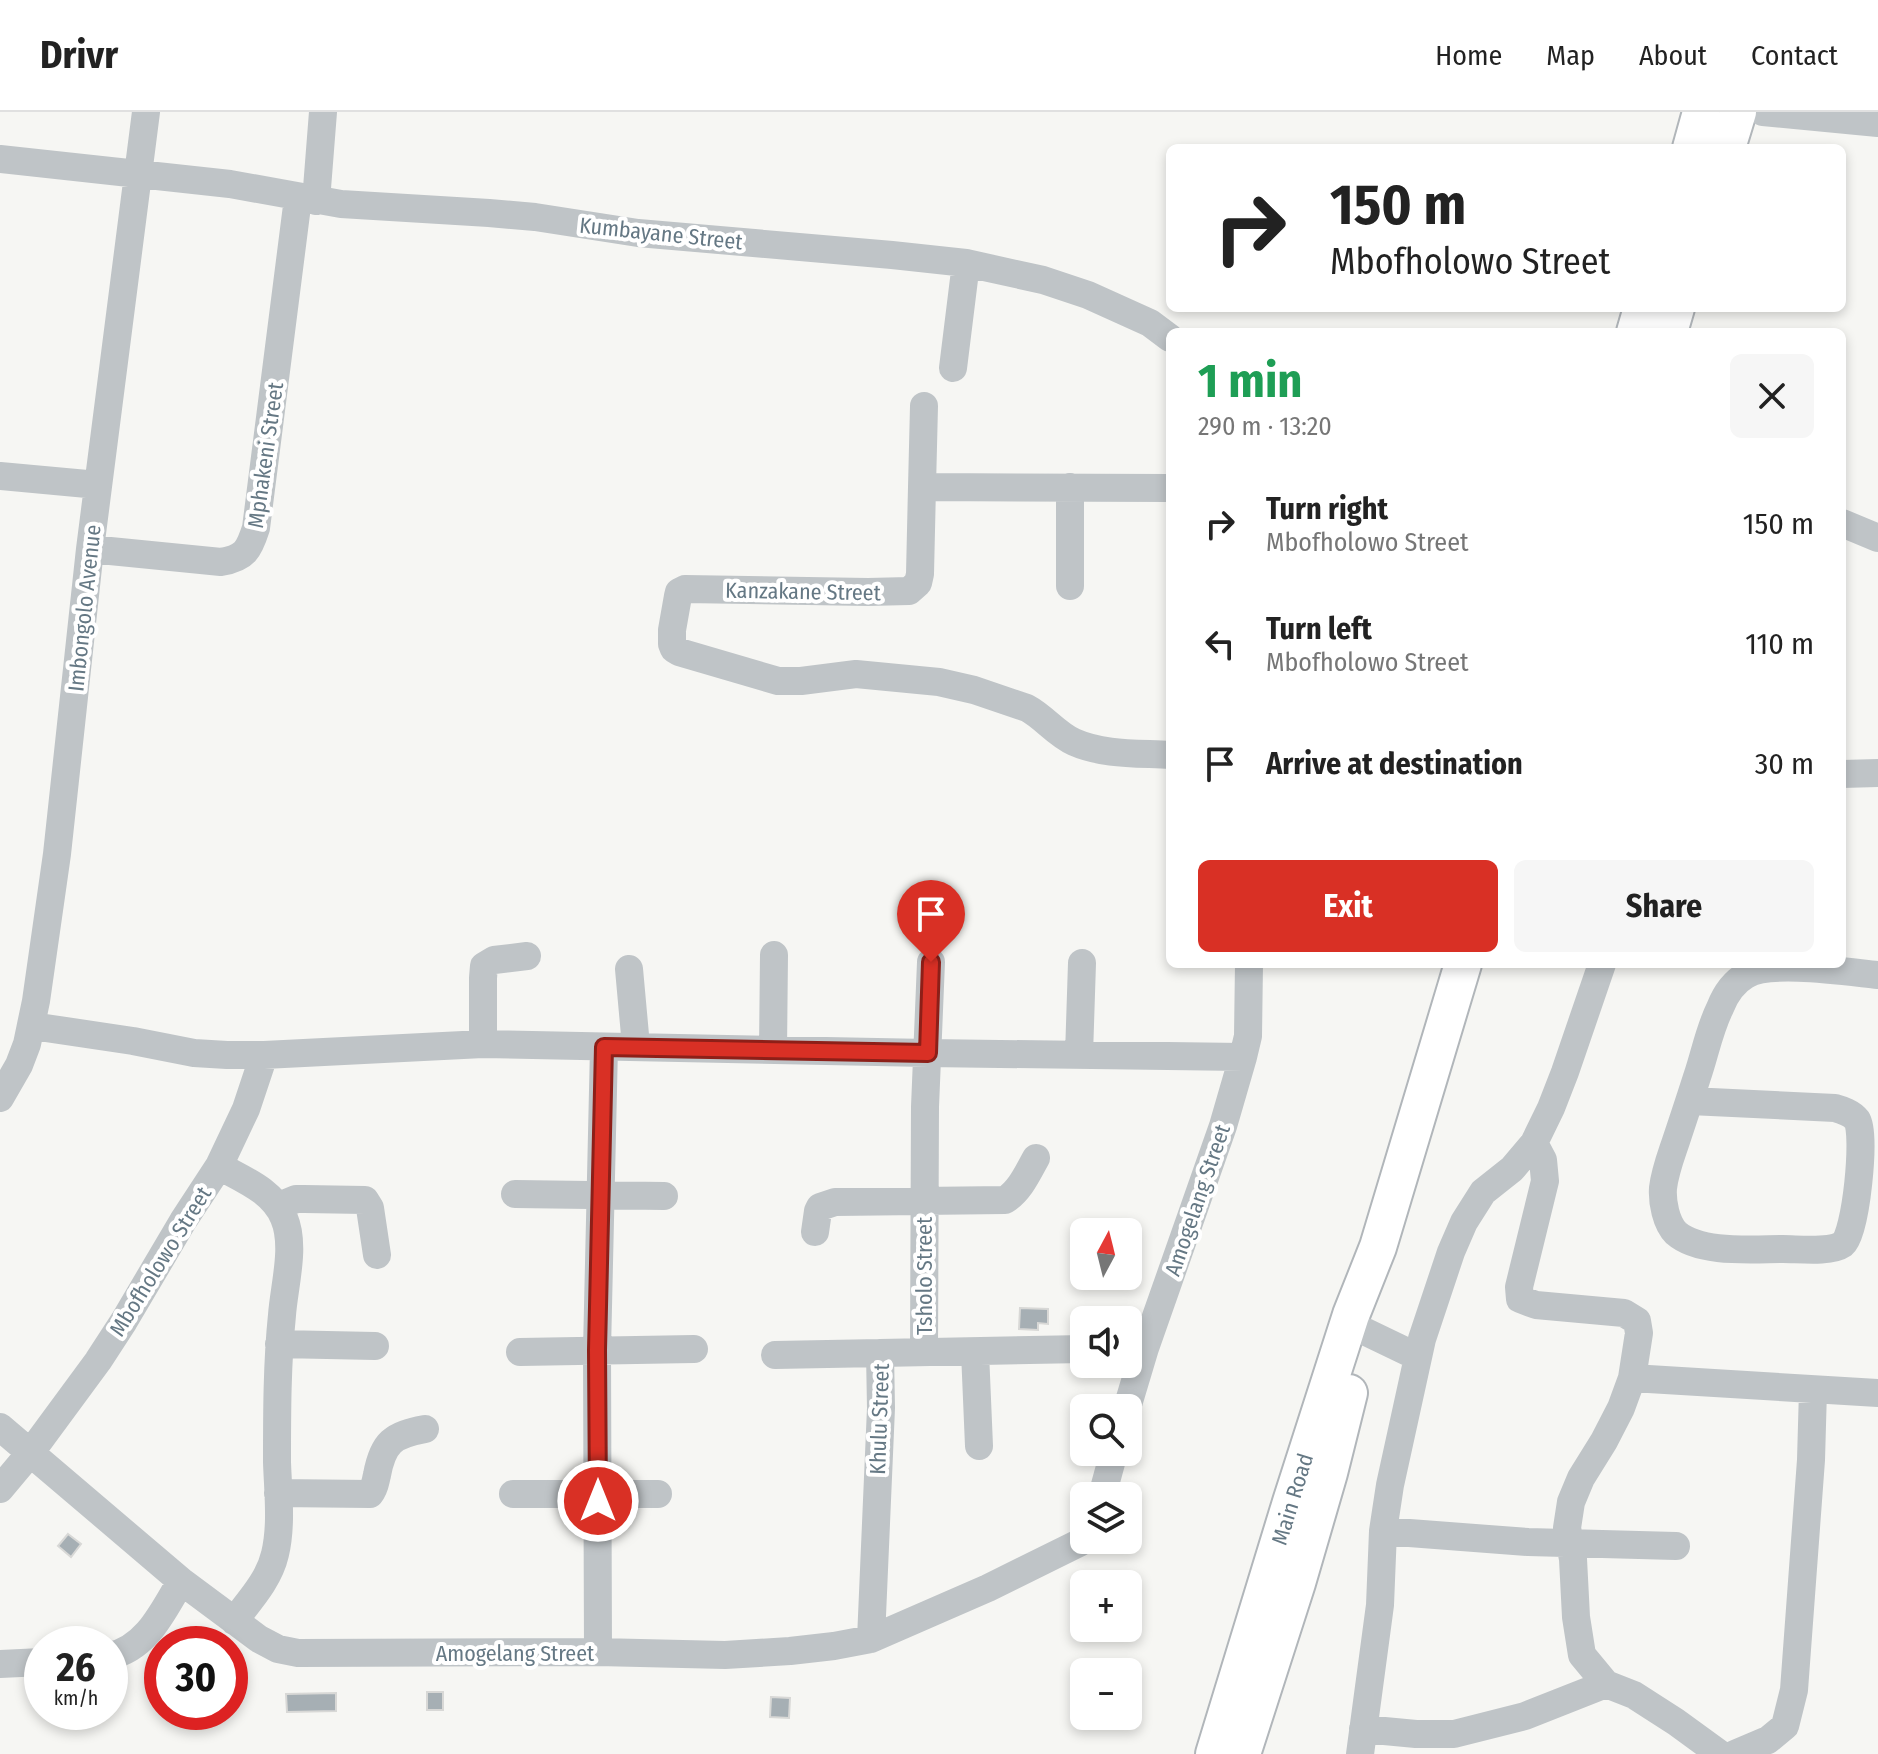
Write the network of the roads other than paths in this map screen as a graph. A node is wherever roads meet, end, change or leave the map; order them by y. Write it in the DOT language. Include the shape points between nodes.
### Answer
graph roads {
  1 [pos="146,112"];
  2 [pos="323,112"];
  3 [pos="1701,112"];
  4 [pos="1738,112"];
  5 [pos="1763,112"];
  6 [pos="1878,123"];
  7 [pos="1692,144"];
  8 [pos="1728,144"];
  9 [pos="0,159"];
  10 [pos="138,173"];
  11 [pos="307,199"];
  12 [pos="966,263"];
  13 [pos="1166,335"];
  14 [pos="953,368"];
  15 [pos="924,406"];
  16 [pos="0,476"];
  17 [pos="98,485"];
  18 [pos="922,487"];
  19 [pos="1070,487"];
  20 [pos="1166,488"];
  21 [pos="1846,525"];
  22 [pos="1878,538"];
  23 [pos="90,549"];
  24 [pos="1070,586"];
  25 [pos="1166,755"];
  26 [pos="1878,773"];
  27 [pos="1846,774"];
  28 [pos="774,955"];
  29 [pos="527,956"];
  30 [pos="931,962"];
  31 [pos="1082,963"];
  32 [pos="1462,968"];
  33 [pos="1601,968"];
  34 [pos="629,969"];
  35 [pos="1878,975"];
  36 [pos="1249,976"];
  37 [pos="32,1026"];
  38 [pos="483,1044"];
  39 [pos="636,1046"];
  40 [pos="604,1047"];
  41 [pos="773,1050"];
  42 [pos="928,1053"];
  43 [pos="264,1055"];
  44 [pos="1079,1055"];
  45 [pos="1243,1057"];
  46 [pos="0,1098"];
  47 [pos="1690,1101"];
  48 [pos="1534,1143"];
  49 [pos="1036,1158"];
  50 [pos="219,1166"];
  51 [pos="515,1194"];
  52 [pos="601,1195"];
  53 [pos="664,1196"];
  54 [pos="924,1202"];
  55 [pos="279,1206"];
  56 [pos="815,1232"];
  57 [pos="1378,1247"];
  58 [pos="377,1255"];
  59 [pos="1366,1332"];
  60 [pos="1142,1333"];
  61 [pos="279,1344"];
  62 [pos="375,1346"];
  63 [pos="694,1349"];
  64 [pos="1070,1349"];
  65 [pos="597,1350"];
  66 [pos="924,1351"];
  67 [pos="520,1352"];
  68 [pos="975,1352"];
  69 [pos="880,1353"];
  70 [pos="775,1355"];
  71 [pos="1418,1357"];
  72 [pos="1632,1378"];
  73 [pos="1813,1390"];
  74 [pos="1878,1393"];
  75 [pos="0,1427"];
  76 [pos="425,1429"];
  77 [pos="979,1446"];
  78 [pos="31,1452"];
  79 [pos="0,1489"];
  80 [pos="278,1493"];
  81 [pos="513,1494"];
  82 [pos="598,1494"];
  83 [pos="658,1494"];
  84 [pos="1383,1531"];
  85 [pos="1570,1544"];
  86 [pos="1676,1546"];
  87 [pos="1070,1547"];
  88 [pos="181,1581"];
  89 [pos="234,1621"];
  90 [pos="871,1639"];
  91 [pos="128,1649"];
  92 [pos="598,1652"];
  93 [pos="24,1663"];
  94 [pos="0,1664"];
  95 [pos="1606,1684"];
  96 [pos="1361,1742"];
  97 [pos="1214,1754"];
  98 [pos="1242,1754"];
  99 [pos="1720,1754"];
  100 [pos="1735,1754"];
  1 -- 10 [label="street, Imbongolo Avenue"];
  2 -- 11 [label="street"];
  3 -- 7 [label="main road"];
  4 -- 8 [label="main road"];
  5 -- 6 [label="street"];
  9 -- 10 [label="street, Kumbayane Street"];
  10 -- 11 [label="street, Kumbayane Street"];
  10 -- 17 [label="street, Imbongolo Avenue"];
  11 -- 12 [label="street, Kumbayane Street" via="535,217 638,233"];
  11 -- 23 [label="street, Mphakeni Street" via="249,547 234,560 221,562"];
  12 -- 13 [label="street, Kumbayane Street" via="1088,295"];
  12 -- 14 [label="street"];
  15 -- 18 [label="street, Kanzakane Street"];
  16 -- 17 [label="street"];
  17 -- 23 [label="street, Imbongolo Avenue"];
  18 -- 19 [label="street"];
  18 -- 25 [label="street, Kanzakane Street" via="920,574 909,591 685,589 678,596 674,649 778,681 856,674 950,684 1027,708 1073,742"];
  19 -- 20 [label="street"];
  19 -- 24 [label="street"];
  21 -- 22 [label="street"];
  23 -- 37 [label="street, Imbongolo Avenue" via="57,854"];
  26 -- 27 [label="street"];
  28 -- 41 [label="street"];
  29 -- 38 [label="street" via="484,966"];
  30 -- 42 [label="street"];
  31 -- 44 [label="street"];
  32 -- 57 [label="main road, Main Road"];
  33 -- 48 [label="street"];
  34 -- 39 [label="street"];
  35 -- 47 [label="street" via="1786,968 1759,968 1745,975 1720,1007"];
  36 -- 45 [label="street, Amogelang Street"];
  37 -- 43 [label="street" via="194,1053"];
  37 -- 46 [label="street, Imbongolo Avenue"];
  38 -- 40 [label="street"];
  38 -- 43 [label="street"];
  39 -- 40 [label="street"];
  39 -- 41 [label="street"];
  40 -- 52 [label="street"];
  41 -- 42 [label="street"];
  42 -- 44 [label="street"];
  42 -- 54 [label="street, Tsholo Street"];
  43 -- 50 [label="street, Mbofholowo Street"];
  44 -- 45 [label="street"];
  45 -- 60 [label="street, Amogelang Street" via="1223,1126"];
  47 -- 47 [label="street" via="1663,1190 1673,1231 1686,1240 1726,1248 1832,1248 1849,1237 1861,1146 1857,1120 1835,1108"];
  48 -- 71 [label="street" via="1483,1192 1464,1222"];
  48 -- 72 [label="street" via="1545,1181 1520,1299 1624,1313 1637,1321"];
  49 -- 54 [label="street, Tsholo Street" via="1005,1200"];
  50 -- 55 [label="street"];
  50 -- 78 [label="street, Mbofholowo Street" via="107,1348"];
  51 -- 52 [label="street"];
  52 -- 53 [label="street"];
  52 -- 65 [label="street"];
  54 -- 56 [label="street, Tsholo Street" via="824,1205"];
  54 -- 66 [label="street, Tsholo Street"];
  55 -- 58 [label="street" via="296,1199 365,1200"];
  55 -- 61 [label="street" via="289,1238"];
  57 -- 59 [label="main road, Main Road" via="1377,1290"];
  57 -- 97 [label="main road, Main Road" via="1351,1315"];
  59 -- 71 [label="street"];
  59 -- 98 [label="main road, Main Road" via="1297,1583"];
  61 -- 62 [label="street"];
  61 -- 80 [label="street"];
  63 -- 65 [label="street"];
  64 -- 68 [label="street, Khulu Street"];
  65 -- 67 [label="street"];
  65 -- 82 [label="street"];
  66 -- 68 [label="street, Khulu Street"];
  66 -- 69 [label="street, Khulu Street"];
  68 -- 77 [label="street"];
  69 -- 70 [label="street"];
  69 -- 90 [label="street, Khulu Street"];
  71 -- 84 [label="street"];
  72 -- 73 [label="street"];
  72 -- 85 [label="street" via="1571,1502"];
  73 -- 74 [label="street"];
  73 -- 100 [label="street" via="1794,1690 1785,1726"];
  75 -- 78 [label="street, Amogelang Street"];
  76 -- 80 [label="street" via="389,1443 370,1494"];
  78 -- 79 [label="street, Mbofholowo Street"];
  78 -- 88 [label="street, Amogelang Street"];
  80 -- 89 [label="street" via="272,1566"];
  81 -- 82 [label="street"];
  82 -- 83 [label="street"];
  82 -- 92 [label="street"];
  84 -- 85 [label="street"];
  84 -- 96 [label="street" via="1380,1605"];
  85 -- 86 [label="street"];
  85 -- 95 [label="street" via="1582,1655"];
  87 -- 90 [label="street, Amogelang Street"];
  88 -- 89 [label="street, Amogelang Street"];
  88 -- 91 [label="street" via="155,1624"];
  89 -- 92 [label="street, Amogelang Street" via="278,1649 298,1653"];
  90 -- 92 [label="street, Amogelang Street" via="725,1655"];
  93 -- 94 [label="street"];
  95 -- 96 [label="street" via="1525,1716 1454,1734"];
  95 -- 99 [label="street" via="1645,1702"];
}
